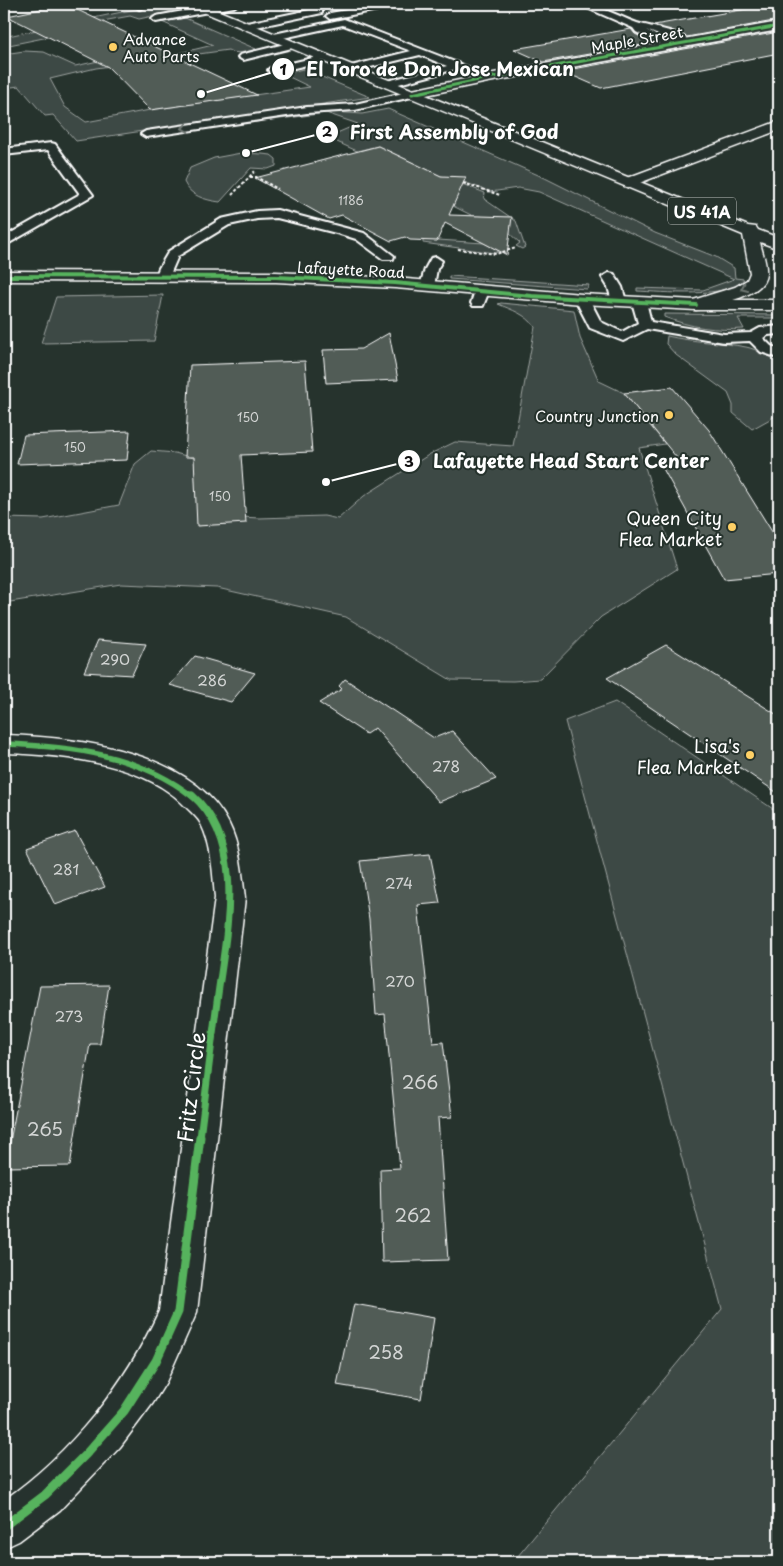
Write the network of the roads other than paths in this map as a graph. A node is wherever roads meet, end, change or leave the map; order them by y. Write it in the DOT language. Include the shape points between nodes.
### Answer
graph roads {
  1 [pos="193,4"];
  2 [pos="234,4"];
  3 [pos="301,4"];
  4 [pos="394,4"];
  5 [pos="582,4"];
  6 [pos="206,9"];
  7 [pos="319,11"];
  8 [pos="329,16"];
  9 [pos="156,19"];
  10 [pos="248,20"];
  11 [pos="344,22"];
  12 [pos="637,26"];
  13 [pos="779,26"];
  14 [pos="274,37"];
  15 [pos="686,43"];
  16 [pos="293,45"];
  17 [pos="672,46"];
  18 [pos="419,52"];
  19 [pos="243,57"];
  20 [pos="325,58"];
  21 [pos="457,66"];
  22 [pos="350,68"];
  23 [pos="274,70"];
  24 [pos="488,78"];
  25 [pos="387,84"];
  26 [pos="412,94"];
  27 [pos="779,125"];
  28 [pos="146,134"];
  29 [pos="749,137"];
  30 [pos="772,144"];
  31 [pos="4,152"];
  32 [pos="629,182"];
  33 [pos="750,230"];
  34 [pos="4,242"];
  35 [pos="779,244"];
  36 [pos="388,256"];
  37 [pos="436,261"];
  38 [pos="4,276"];
  39 [pos="163,276"];
  40 [pos="609,277"];
  41 [pos="426,286"];
  42 [pos="582,299"];
  43 [pos="619,301"];
  44 [pos="639,302"];
  45 [pos="696,304"];
  46 [pos="779,305"];
  47 [pos="645,324"];
  48 [pos="779,330"];
  49 [pos="754,337"];
  50 [pos="779,354"];
  51 [pos="4,744"];
  52 [pos="4,1526"];
  1 -- 6 [label="main road, US 41A"];
  2 -- 6 [label="lane"];
  3 -- 7 [label="lane"];
  4 -- 8 [label="lane"];
  5 -- 12 [label="lane"];
  6 -- 9 [label="lane"];
  6 -- 10 [label="main road, US 41A" via="228,18"];
  7 -- 8 [label="lane"];
  7 -- 10 [label="lane"];
  8 -- 11 [label="lane"];
  10 -- 14 [label="main road, US 41A"];
  11 -- 14 [label="lane"];
  11 -- 18 [label="lane"];
  12 -- 15 [label="lane"];
  12 -- 17 [label="lane"];
  13 -- 15 [label="main road, Maple Street"];
  14 -- 16 [label="main road, US 41A"];
  15 -- 17 [label="main road, Maple Street"];
  16 -- 19 [label="lane"];
  16 -- 20 [label="main road, US 41A"];
  17 -- 24 [label="main road, Maple Street"];
  18 -- 21 [label="lane"];
  18 -- 22 [label="lane"];
  20 -- 22 [label="main road, US 41A"];
  20 -- 23 [label="lane"];
  21 -- 24 [label="lane"];
  21 -- 25 [label="lane"];
  22 -- 25 [label="main road, US 41A"];
  24 -- 26 [label="main road, Maple Street"];
  25 -- 26 [label="main road, US 41A"];
  26 -- 28 [label="lane, one-way" via="355,107 306,110"];
  26 -- 32 [label="main road, US 41A"];
  27 -- 29 [label="main road"];
  29 -- 30 [label="main road"];
  29 -- 32 [label="main road"];
  31 -- 34 [label="lane" via="51,146 87,195"];
  32 -- 33 [label="main road, US 41A"];
  33 -- 35 [label="main road, US 41A"];
  33 -- 45 [label="main road, one-way" via="758,273 755,283 741,291"];
  36 -- 39 [label="lane" via="360,236 277,214 257,215 224,222 173,254"];
  37 -- 41 [label="lane"];
  38 -- 39 [label="main road, Lafayette Road"];
  39 -- 41 [label="main road, Lafayette Road" via="276,277"];
  40 -- 43 [label="lane"];
  41 -- 42 [label="main road, Lafayette Road" via="480,297"];
  42 -- 43 [label="main road, Lafayette Road"];
  42 -- 47 [label="lane" via="595,325 623,337"];
  43 -- 44 [label="main road, Lafayette Road"];
  44 -- 45 [label="main road, Lafayette Road"];
  44 -- 47 [label="lane"];
  45 -- 46 [label="main road, Lafayette Road"];
  47 -- 49 [label="lane" via="724,338"];
  48 -- 49 [label="lane" via="765,331"];
  49 -- 50 [label="lane" via="766,349"];
  51 -- 52 [label="main road, Fritz Circle" via="76,751 137,763 180,785 210,815 224,848 230,898 178,1312 153,1367 119,1418 63,1476"];
}
